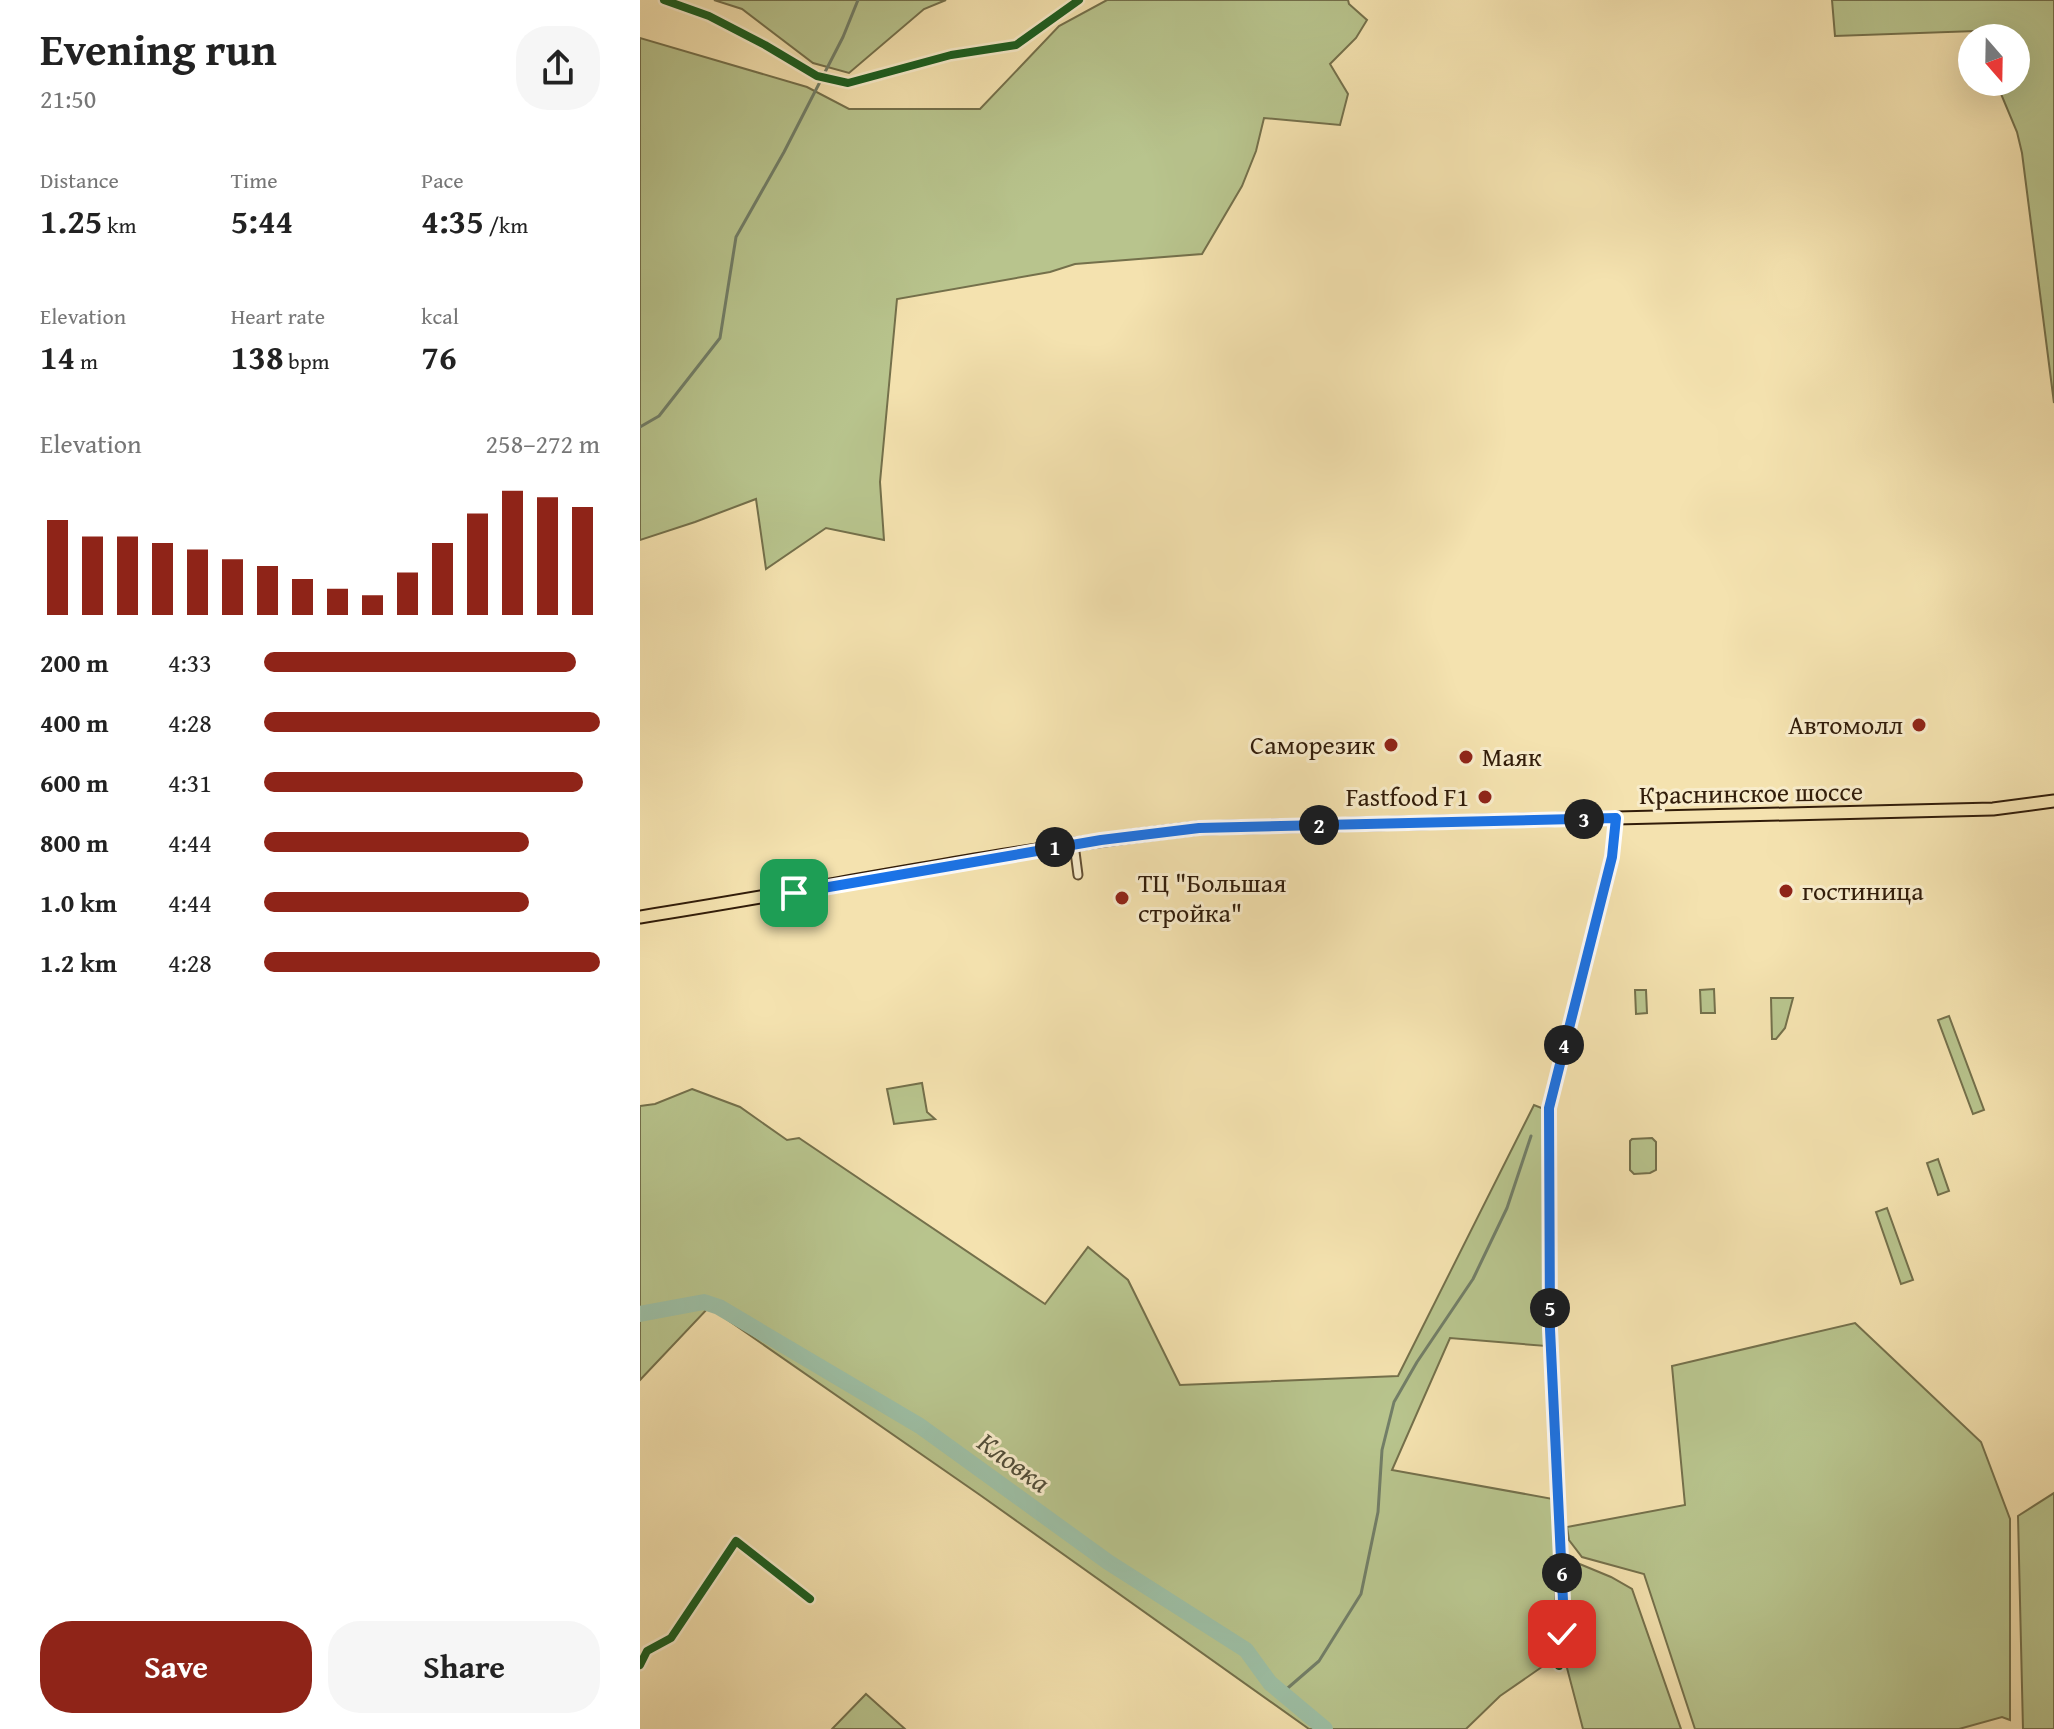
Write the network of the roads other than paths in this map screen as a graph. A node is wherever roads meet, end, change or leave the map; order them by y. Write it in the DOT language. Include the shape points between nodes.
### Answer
graph roads {
  1 [pos="664,0"];
  2 [pos="1079,0"];
  3 [pos="2054,801"];
  4 [pos="1616,818"];
  5 [pos="1074,844"];
  6 [pos="1078,875"];
  7 [pos="640,917"];
  8 [pos="810,1599"];
  9 [pos="640,1665"];
  10 [pos="1559,1666"];
  1 -- 2 [label="street" via="709,16 817,76 848,83 951,55 1016,45"];
  3 -- 4 [label="main road, Краснинское шоссе" via="1993,809"];
  4 -- 5 [label="main road, Краснинское шоссе" via="1199,828"];
  4 -- 10 [label="street" via="1612,857 1549,1108 1550,1329 1564,1622"];
  5 -- 6 [label="street"];
  5 -- 7 [label="main road, Краснинское шоссе"];
  8 -- 9 [label="street" via="736,1541 671,1638 647,1651"];
}
